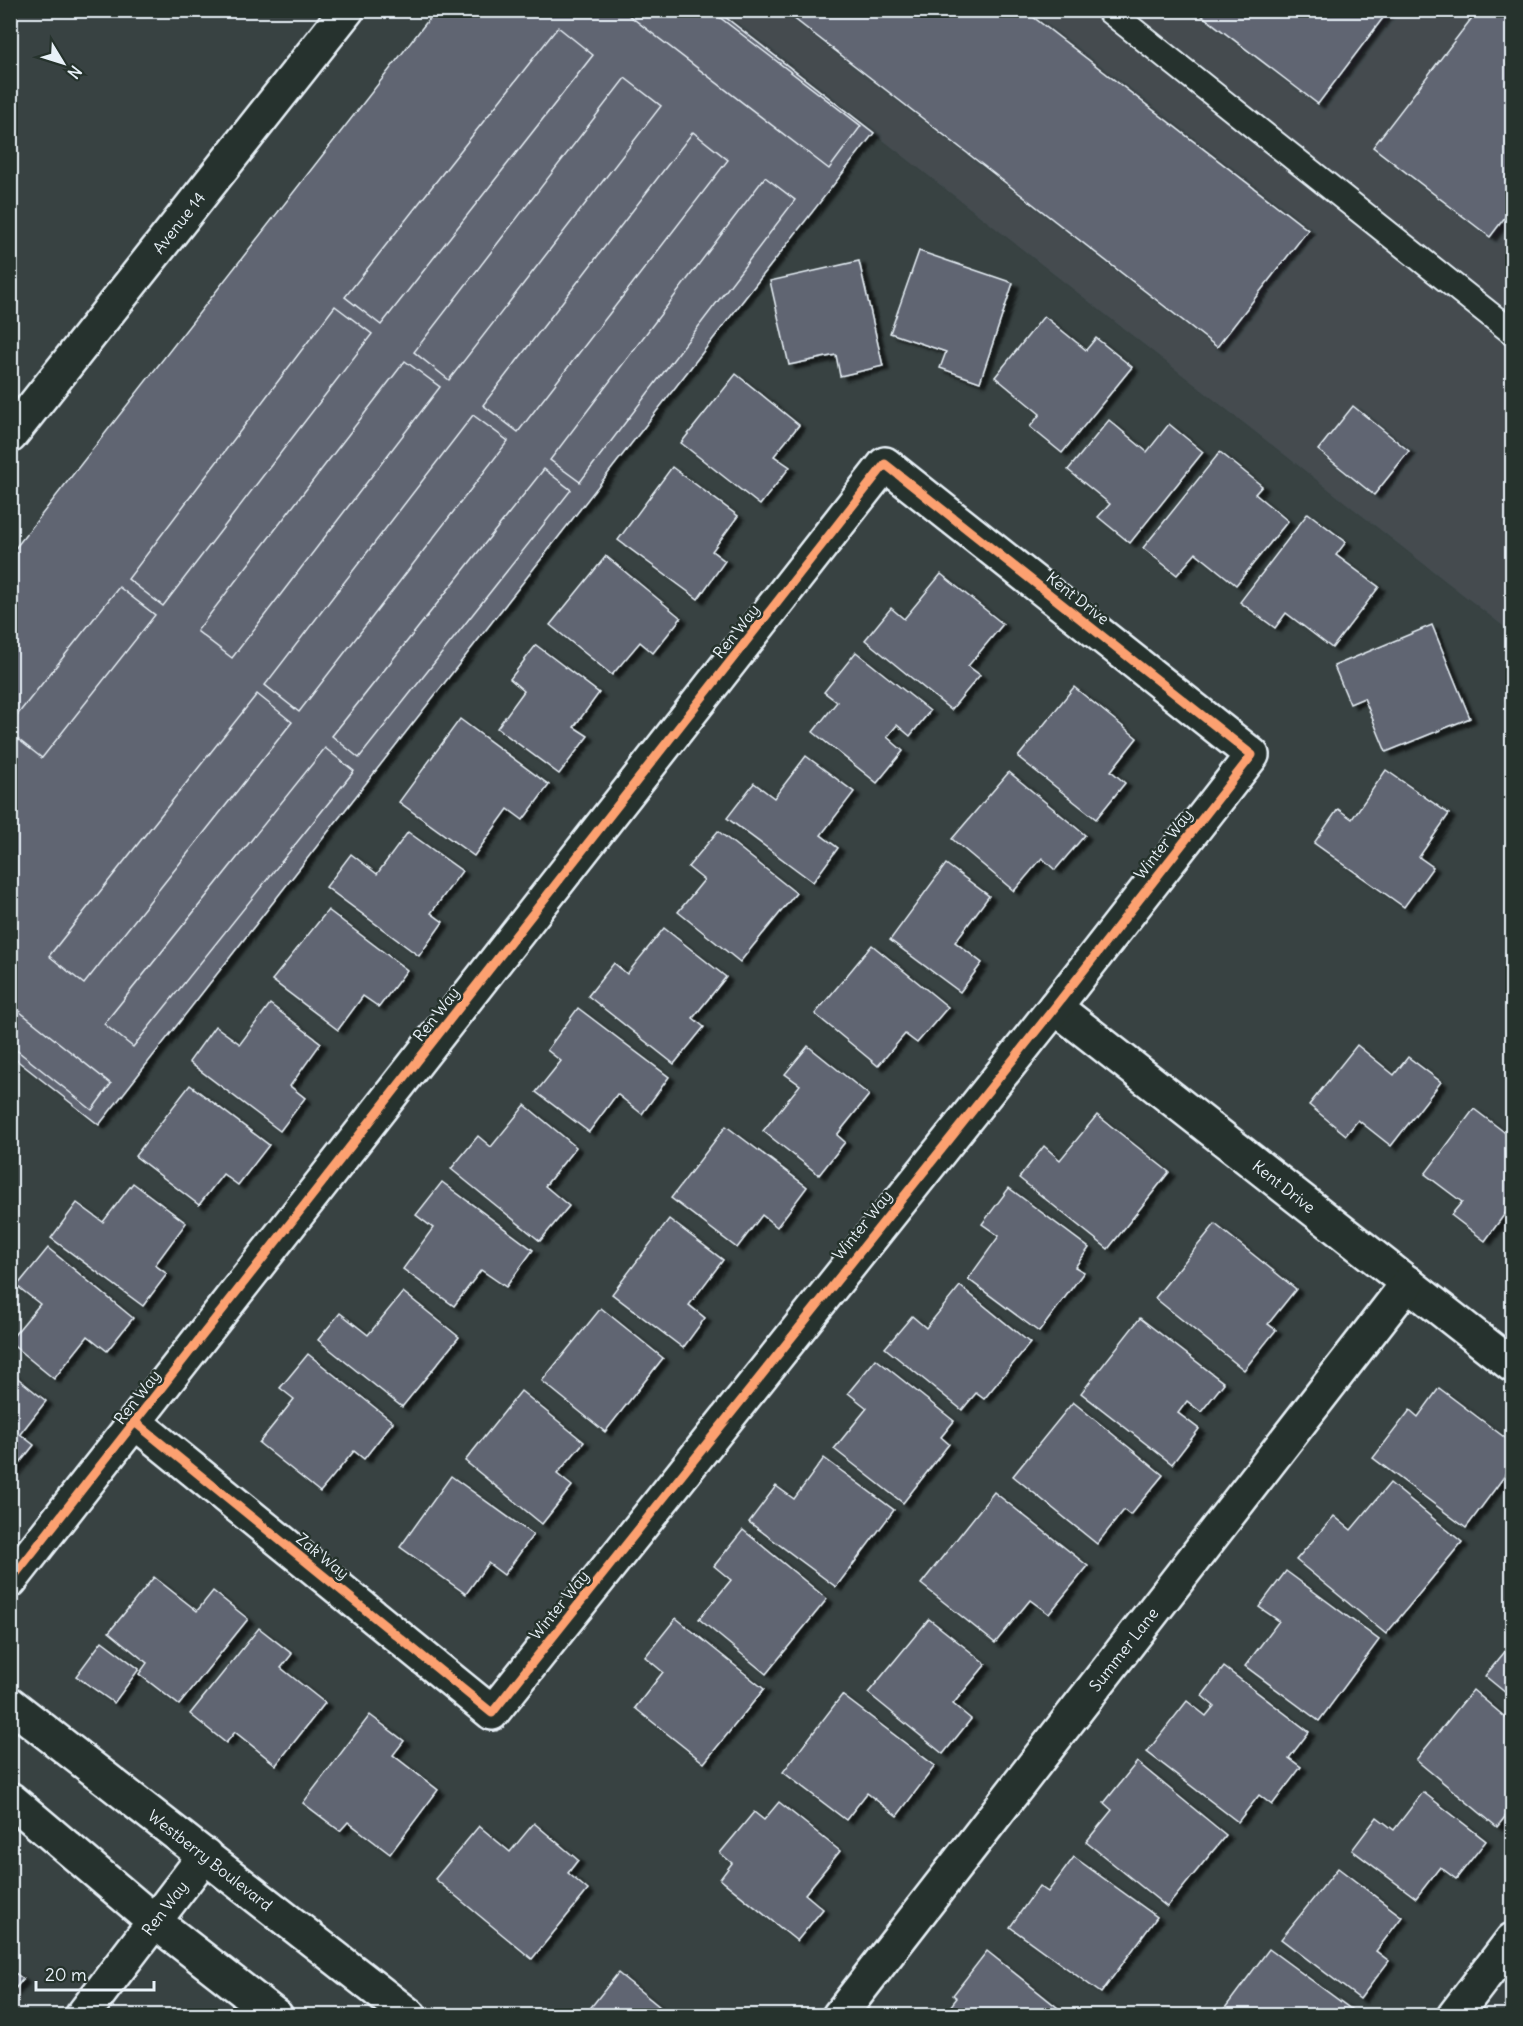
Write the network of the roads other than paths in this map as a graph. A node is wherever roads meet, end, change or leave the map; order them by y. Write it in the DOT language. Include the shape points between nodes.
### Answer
graph roads {
  1 [pos="346,10"];
  2 [pos="1108,10"];
  3 [pos="1512,332"];
  4 [pos="10,436"];
  5 [pos="885,464"];
  6 [pos="1252,755"];
  7 [pos="1055,1007"];
  8 [pos="1408,1283"];
  9 [pos="1512,1365"];
  10 [pos="136,1423"];
  11 [pos="10,1581"];
  12 [pos="10,1704"];
  13 [pos="492,1713"];
  14 [pos="10,1799"];
  15 [pos="205,1856"];
  16 [pos="154,1921"];
  17 [pos="1512,1940"];
  18 [pos="82,2016"];
  19 [pos="276,2016"];
  20 [pos="410,2016"];
  21 [pos="839,2016"];
  22 [pos="1454,2016"];
  1 -- 4 [label="street, Avenue 14"];
  2 -- 3 [label="lane"];
  5 -- 6 [label="street, Kent Drive"];
  5 -- 10 [label="street, Ren Way"];
  6 -- 7 [label="street, Winter Way"];
  7 -- 8 [label="street, Kent Drive"];
  7 -- 13 [label="street, Winter Way"];
  8 -- 9 [label="street, Kent Drive"];
  8 -- 21 [label="street, Summer Lane"];
  10 -- 11 [label="street, Ren Way"];
  10 -- 13 [label="street, Zak Way"];
  12 -- 15 [label="street, Westberry Boulevard"];
  14 -- 16 [label="street"];
  15 -- 16 [label="street, Ren Way"];
  15 -- 20 [label="street, Westberry Boulevard"];
  16 -- 18 [label="street, Ren Way"];
  16 -- 19 [label="street"];
  17 -- 22 [label="street"];
}
